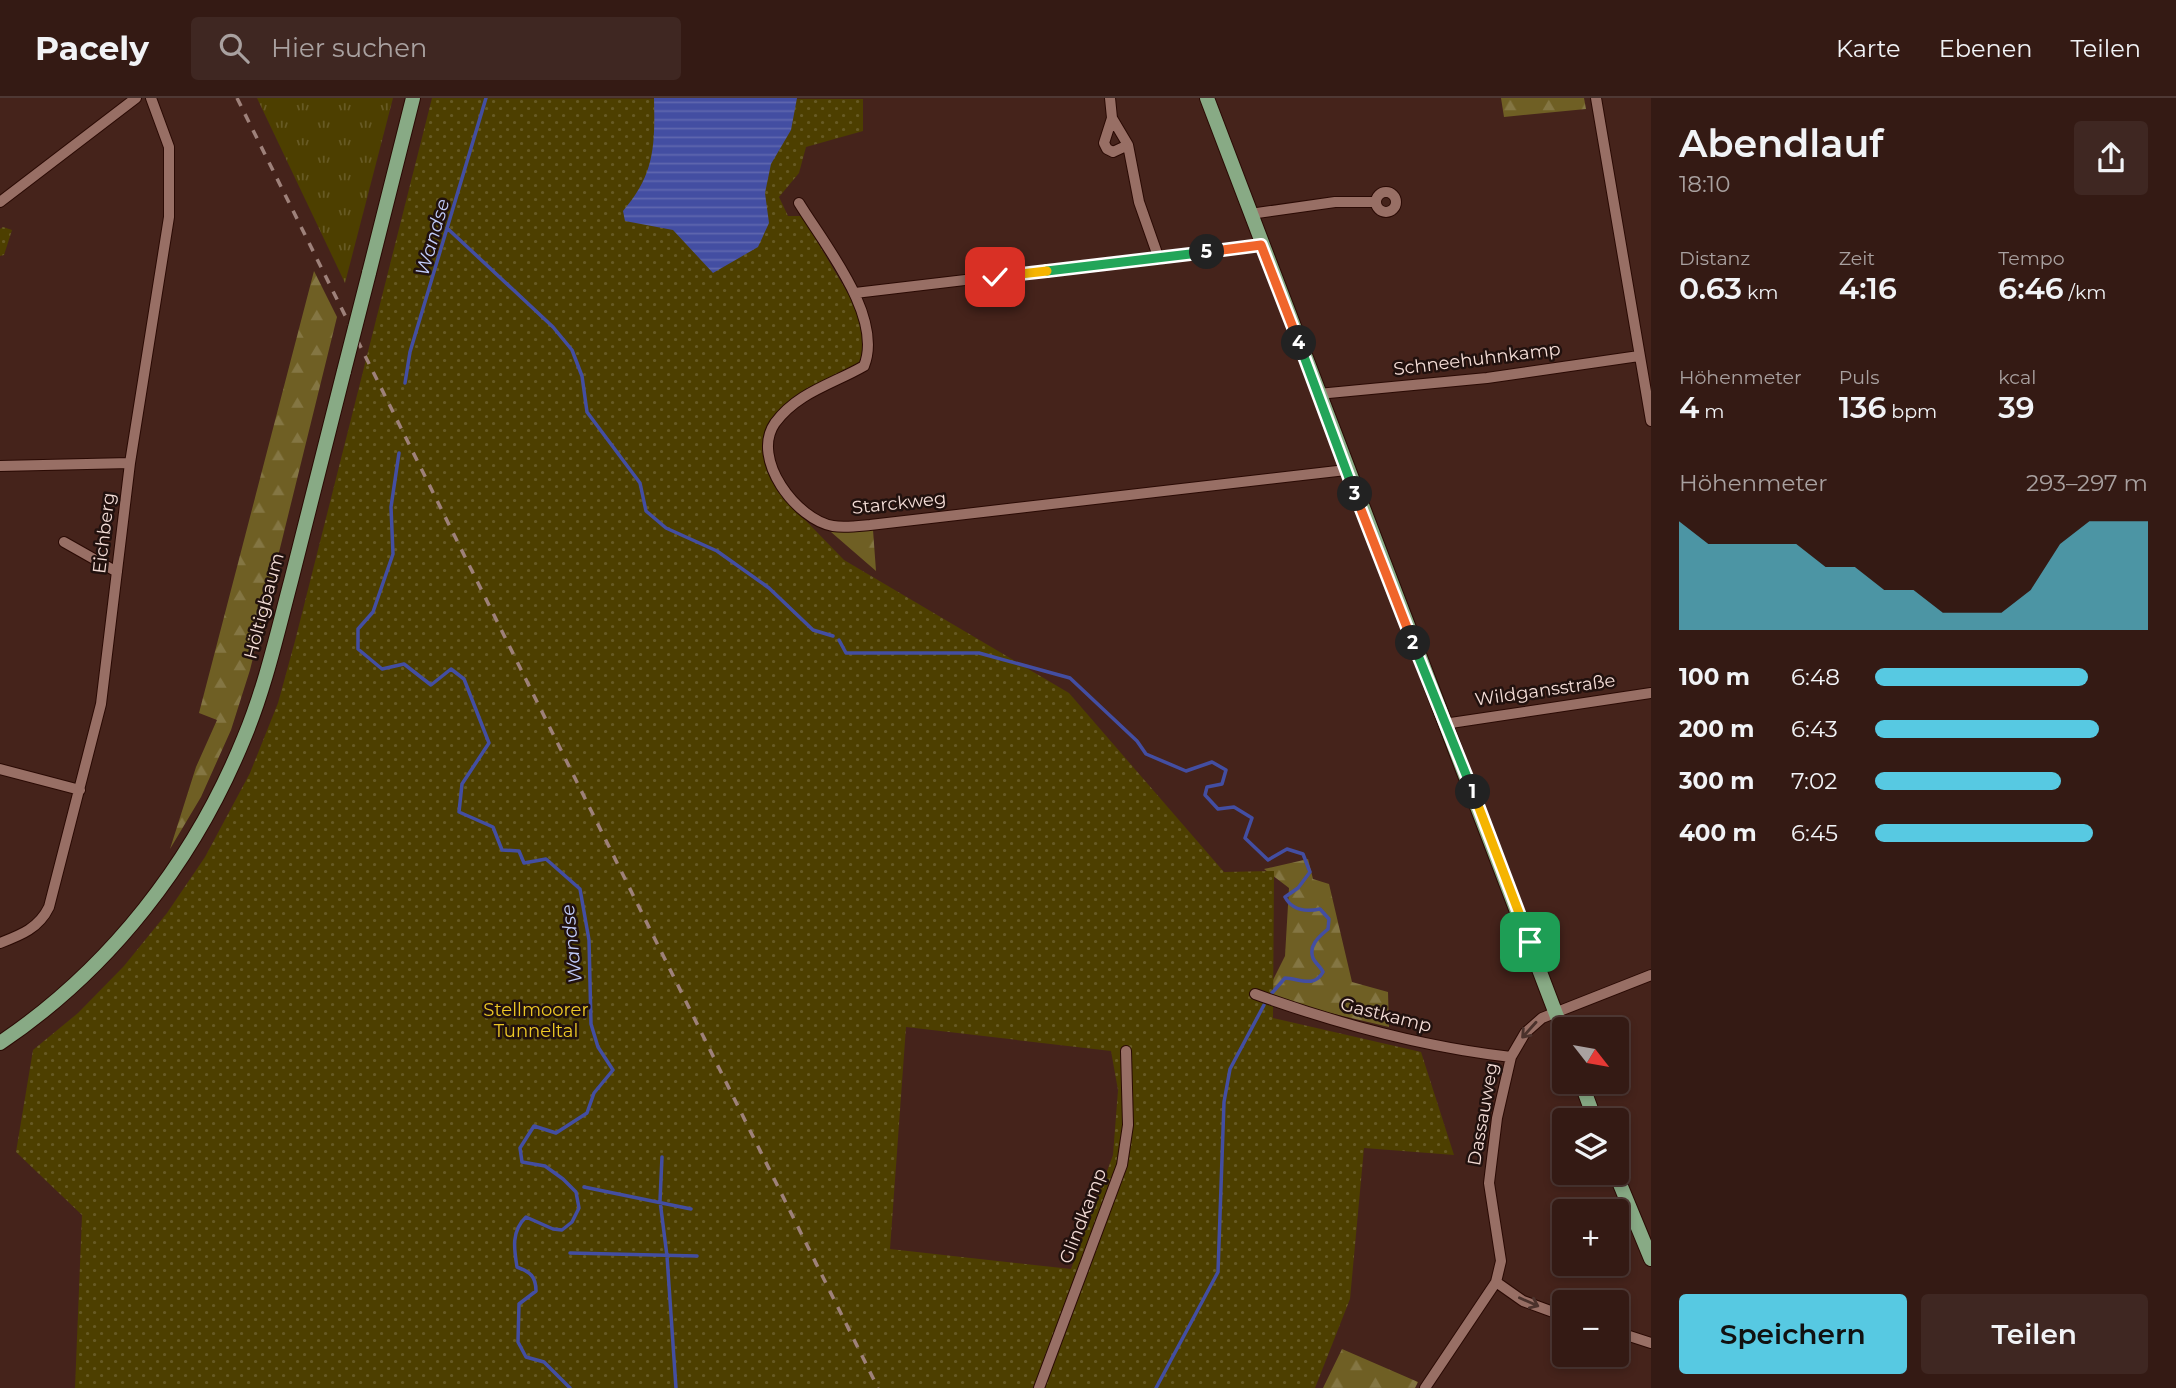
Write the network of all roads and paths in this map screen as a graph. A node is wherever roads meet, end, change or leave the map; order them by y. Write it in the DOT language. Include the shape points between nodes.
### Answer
graph roads {
  1 [pos="136,98"];
  2 [pos="152,98"];
  3 [pos="413,98"];
  4 [pos="1110,98"];
  5 [pos="1207,98"];
  6 [pos="1596,98"];
  7 [pos="1112,118"];
  8 [pos="1128,145"];
  9 [pos="0,202"];
  10 [pos="1375,202"];
  11 [pos="799,203"];
  12 [pos="1250,214"];
  13 [pos="1261,245"];
  14 [pos="1159,259"];
  15 [pos="855,293"];
  16 [pos="1639,356"];
  17 [pos="1318,394"];
  18 [pos="1651,421"];
  19 [pos="130,463"];
  20 [pos="0,466"];
  21 [pos="1346,470"];
  22 [pos="64,542"];
  23 [pos="117,572"];
  24 [pos="1651,693"];
  25 [pos="1444,724"];
  26 [pos="0,769"];
  27 [pos="80,790"];
  28 [pos="0,943"];
  29 [pos="1651,975"];
  30 [pos="1255,995"];
  31 [pos="1556,1013"];
  32 [pos="1557,1017"];
  33 [pos="0,1043"];
  34 [pos="1126,1051"];
  35 [pos="1511,1057"];
  36 [pos="1620,1185"];
  37 [pos="1651,1259"];
  38 [pos="1496,1283"];
  39 [pos="1552,1312"];
  40 [pos="1629,1336"];
  41 [pos="1651,1343"];
  42 [pos="1040,1388"];
  43 [pos="1425,1388"];
  1 -- 9 [label="street"];
  2 -- 19 [label="street, Eichberg" via="169,147 171,188"];
  3 -- 33 [label="main road, Höltigbaum, bridge" via="273,649 246,736 192,841 119,940 62,997"];
  4 -- 7 [label="street"];
  5 -- 12 [label="main road"];
  6 -- 16 [label="street"];
  7 -- 8 [label="street"];
  7 -- 8 [label="street" via="1104,143 1107,149 1113,152"];
  8 -- 14 [label="street" via="1139,202"];
  10 -- 12 [label="street" via="1335,202"];
  11 -- 15 [label="street, Starckweg"];
  12 -- 13 [label="main road"];
  13 -- 14 [label="street"];
  13 -- 17 [label="main road"];
  14 -- 15 [label="street"];
  15 -- 21 [label="street, Starckweg" via="868,344 864,366 805,394 775,424 770,438 769,452 783,492 834,527"];
  16 -- 17 [label="street, Schneehuhnkamp" via="1487,378"];
  16 -- 18 [label="street"];
  17 -- 21 [label="main road"];
  19 -- 20 [label="street"];
  19 -- 23 [label="street, Eichberg"];
  21 -- 25 [label="main road"];
  22 -- 23 [label="street"];
  23 -- 27 [label="street, Eichberg" via="101,704"];
  24 -- 25 [label="street, Wildgansstraße"];
  25 -- 31 [label="main road"];
  26 -- 27 [label="street"];
  27 -- 28 [label="street, Eichberg" via="46,914 30,931"];
  29 -- 31 [label="street, Dassauweg"];
  30 -- 35 [label="street, Gastkamp" via="1433,1045"];
  31 -- 32 [label="main road"];
  31 -- 35 [label="street, Dassauweg, one-way" via="1532,1026"];
  34 -- 42 [label="street, Glindkamp" via="1128,1125 1122,1165"];
  35 -- 38 [label="street, Dassauweg" via="1489,1183 1501,1261"];
  36 -- 37 [label="main road"];
  38 -- 39 [label="street, one-way" via="1523,1301"];
  38 -- 43 [label="street, Dassauweg"];
  40 -- 41 [label="street"];
}
